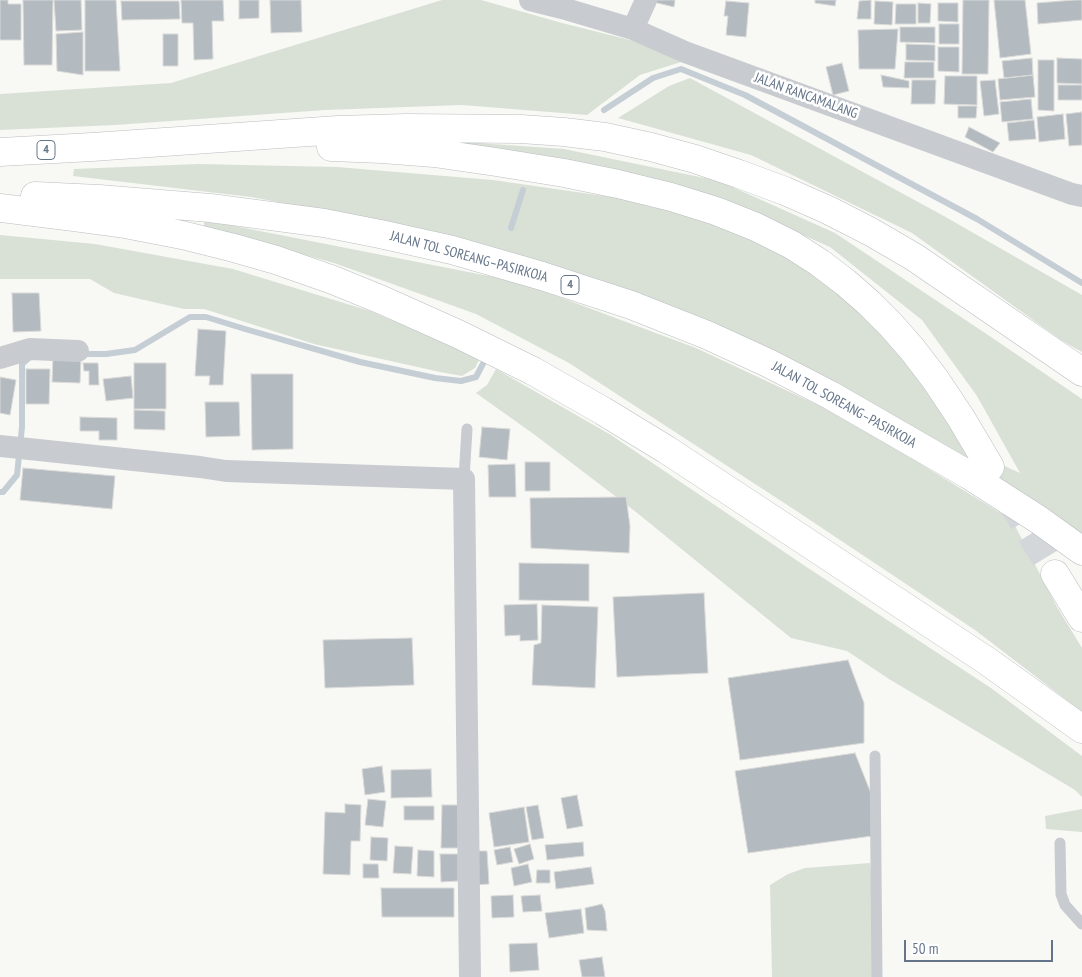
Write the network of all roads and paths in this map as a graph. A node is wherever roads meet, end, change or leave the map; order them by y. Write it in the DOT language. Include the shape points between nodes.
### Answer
graph roads {
  1 [pos="530,0"];
  2 [pos="646,0"];
  3 [pos="634,29"];
  4 [pos="92,147"];
  5 [pos="0,152"];
  6 [pos="0,196"];
  7 [pos="1082,196"];
  8 [pos="0,208"];
  9 [pos="78,351"];
  10 [pos="0,358"];
  11 [pos="1082,372"];
  12 [pos="467,429"];
  13 [pos="14,448"];
  14 [pos="990,467"];
  15 [pos="464,479"];
  16 [pos="1082,551"];
  17 [pos="1055,574"];
  18 [pos="1082,618"];
  19 [pos="1082,729"];
  20 [pos="875,756"];
  21 [pos="1060,843"];
  22 [pos="1082,924"];
  23 [pos="470,977"];
  24 [pos="877,977"];
  1 -- 3 [label="street, JALAN RANCAMALANG"];
  2 -- 3 [label="street"];
  3 -- 7 [label="street, JALAN RANCAMALANG" via="685,52"];
  4 -- 5 [label="highway, 4"];
  4 -- 11 [label="highway, 4" via="338,130 453,128 564,132 651,147 785,191 871,232 914,257"];
  4 -- 14 [label="highway" via="325,146 434,154 618,184 716,212 792,245 869,303 929,372"];
  6 -- 16 [label="highway, JALAN TOL SOREANG–PASIRKOJA / 4" via="152,202 314,222 452,250 551,279 707,335 768,363 961,470"];
  8 -- 19 [label="highway" via="125,224 234,248 333,280 458,334 533,371 667,450 979,656"];
  9 -- 10 [label="street" via="30,349"];
  12 -- 15 [label="lane"];
  13 -- 15 [label="street" via="226,471"];
  15 -- 23 [label="street"];
  17 -- 18 [label="highway"];
  20 -- 24 [label="lane"];
  21 -- 22 [label="lane" via="1061,894 1065,905"];
}
